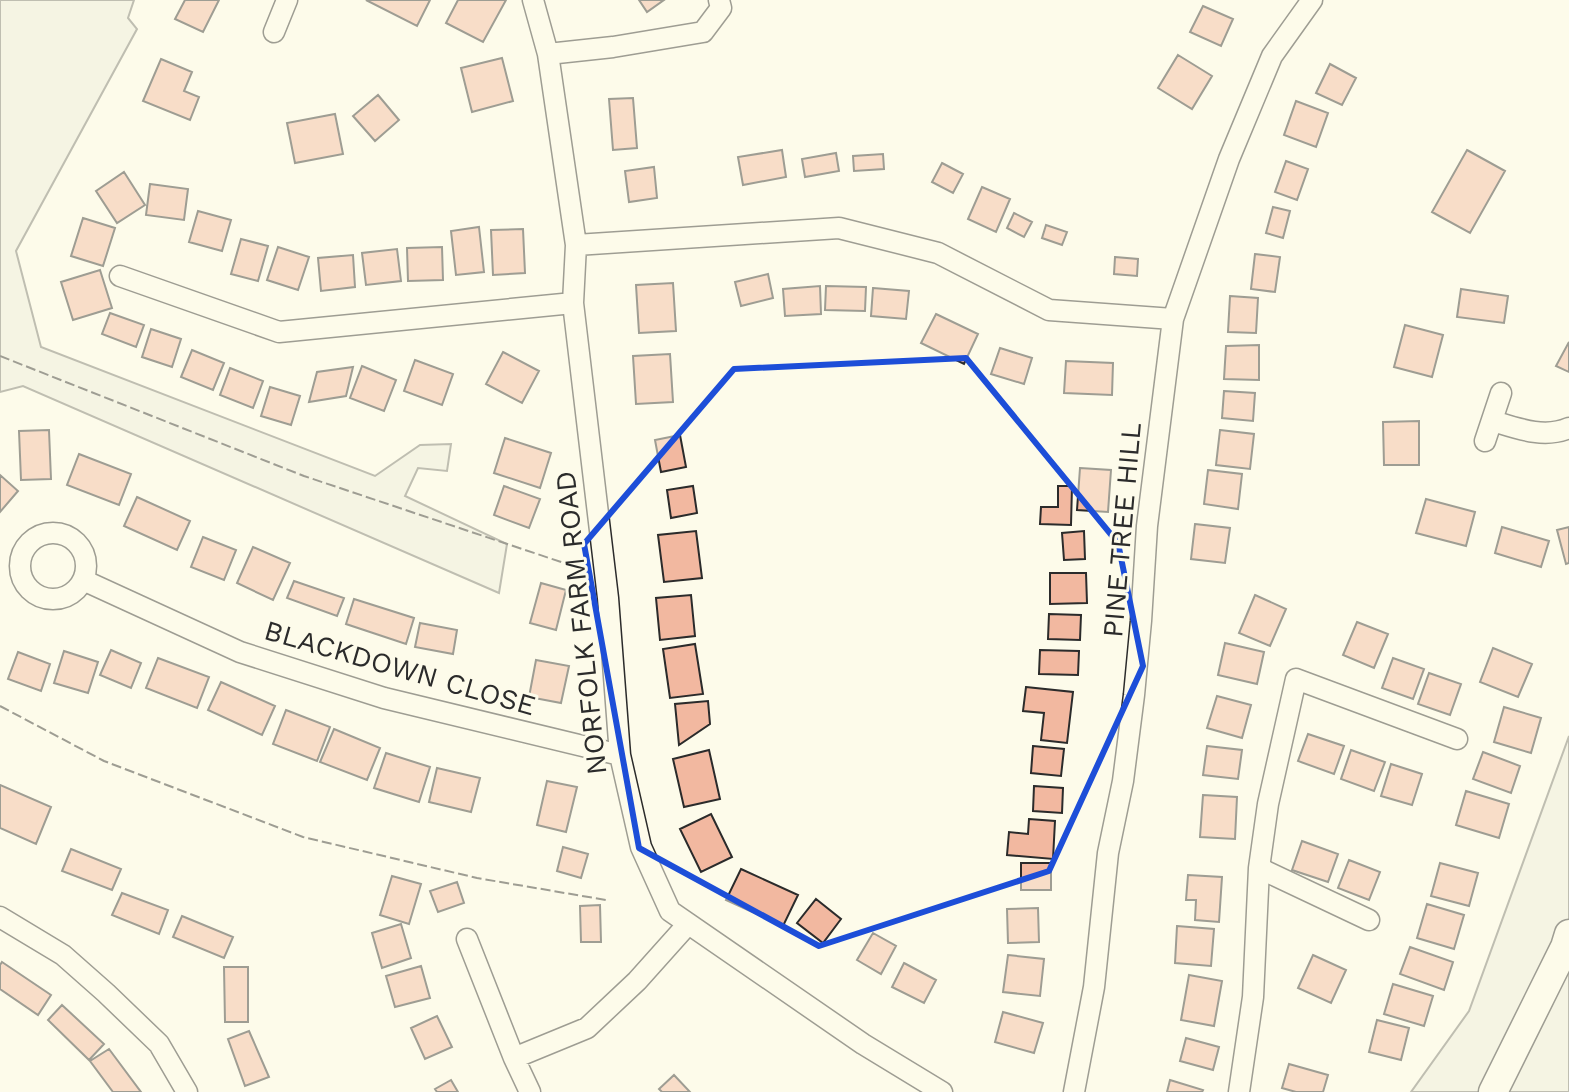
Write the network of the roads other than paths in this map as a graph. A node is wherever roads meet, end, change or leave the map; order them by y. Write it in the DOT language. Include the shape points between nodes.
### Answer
graph roads {
  1 [pos="287,0"];
  2 [pos="533,0"];
  3 [pos="719,0"];
  4 [pos="1312,0"];
  5 [pos="274,32"];
  6 [pos="548,54"];
  7 [pos="576,245"];
  8 [pos="120,276"];
  9 [pos="573,303"];
  10 [pos="1173,319"];
  11 [pos="1501,393"];
  12 [pos="1493,421"];
  13 [pos="1569,428"];
  14 [pos="1485,441"];
  15 [pos="83,580"];
  16 [pos="1457,739"];
  17 [pos="620,755"];
  18 [pos="1259,868"];
  19 [pos="0,917"];
  20 [pos="1369,920"];
  21 [pos="688,924"];
  22 [pos="1569,934"];
  23 [pos="467,939"];
  24 [pos="514,1058"];
  25 [pos="187,1092"];
  26 [pos="530,1092"];
  27 [pos="942,1092"];
  28 [pos="1074,1092"];
  29 [pos="1239,1092"];
  30 [pos="1493,1092"];
  1 -- 5 [label="street"];
  2 -- 6 [label="street, NORFOLK FARM ROAD"];
  3 -- 6 [label="street" via="721,8 703,32"];
  4 -- 10 [label="street, PINE TREE HILL" via="1272,56"];
  6 -- 7 [label="street, NORFOLK FARM ROAD"];
  7 -- 9 [label="street, NORFOLK FARM ROAD"];
  7 -- 10 [label="street" via="839,228 938,253 1049,310"];
  8 -- 9 [label="street" via="279,332"];
  9 -- 17 [label="street, NORFOLK FARM ROAD" via="608,598"];
  10 -- 28 [label="street, PINE TREE HILL" via="1123,781"];
  11 -- 12 [label="street"];
  12 -- 13 [label="street" via="1530,433"];
  12 -- 14 [label="street"];
  15 -- 17 [label="street, BLACKDOWN CLOSE" via="240,652 384,698"];
  16 -- 18 [label="street" via="1296,679"];
  17 -- 21 [label="street, NORFOLK FARM ROAD" via="641,847 670,911"];
  18 -- 20 [label="street"];
  18 -- 29 [label="street" via="1253,997"];
  19 -- 25 [label="street" via="63,955 106,993 159,1044"];
  21 -- 24 [label="street" via="587,1028"];
  21 -- 27 [label="street, NORFOLK FARM ROAD"];
  22 -- 30 [label="main road"];
  23 -- 24 [label="street"];
  24 -- 26 [label="street"];
}
